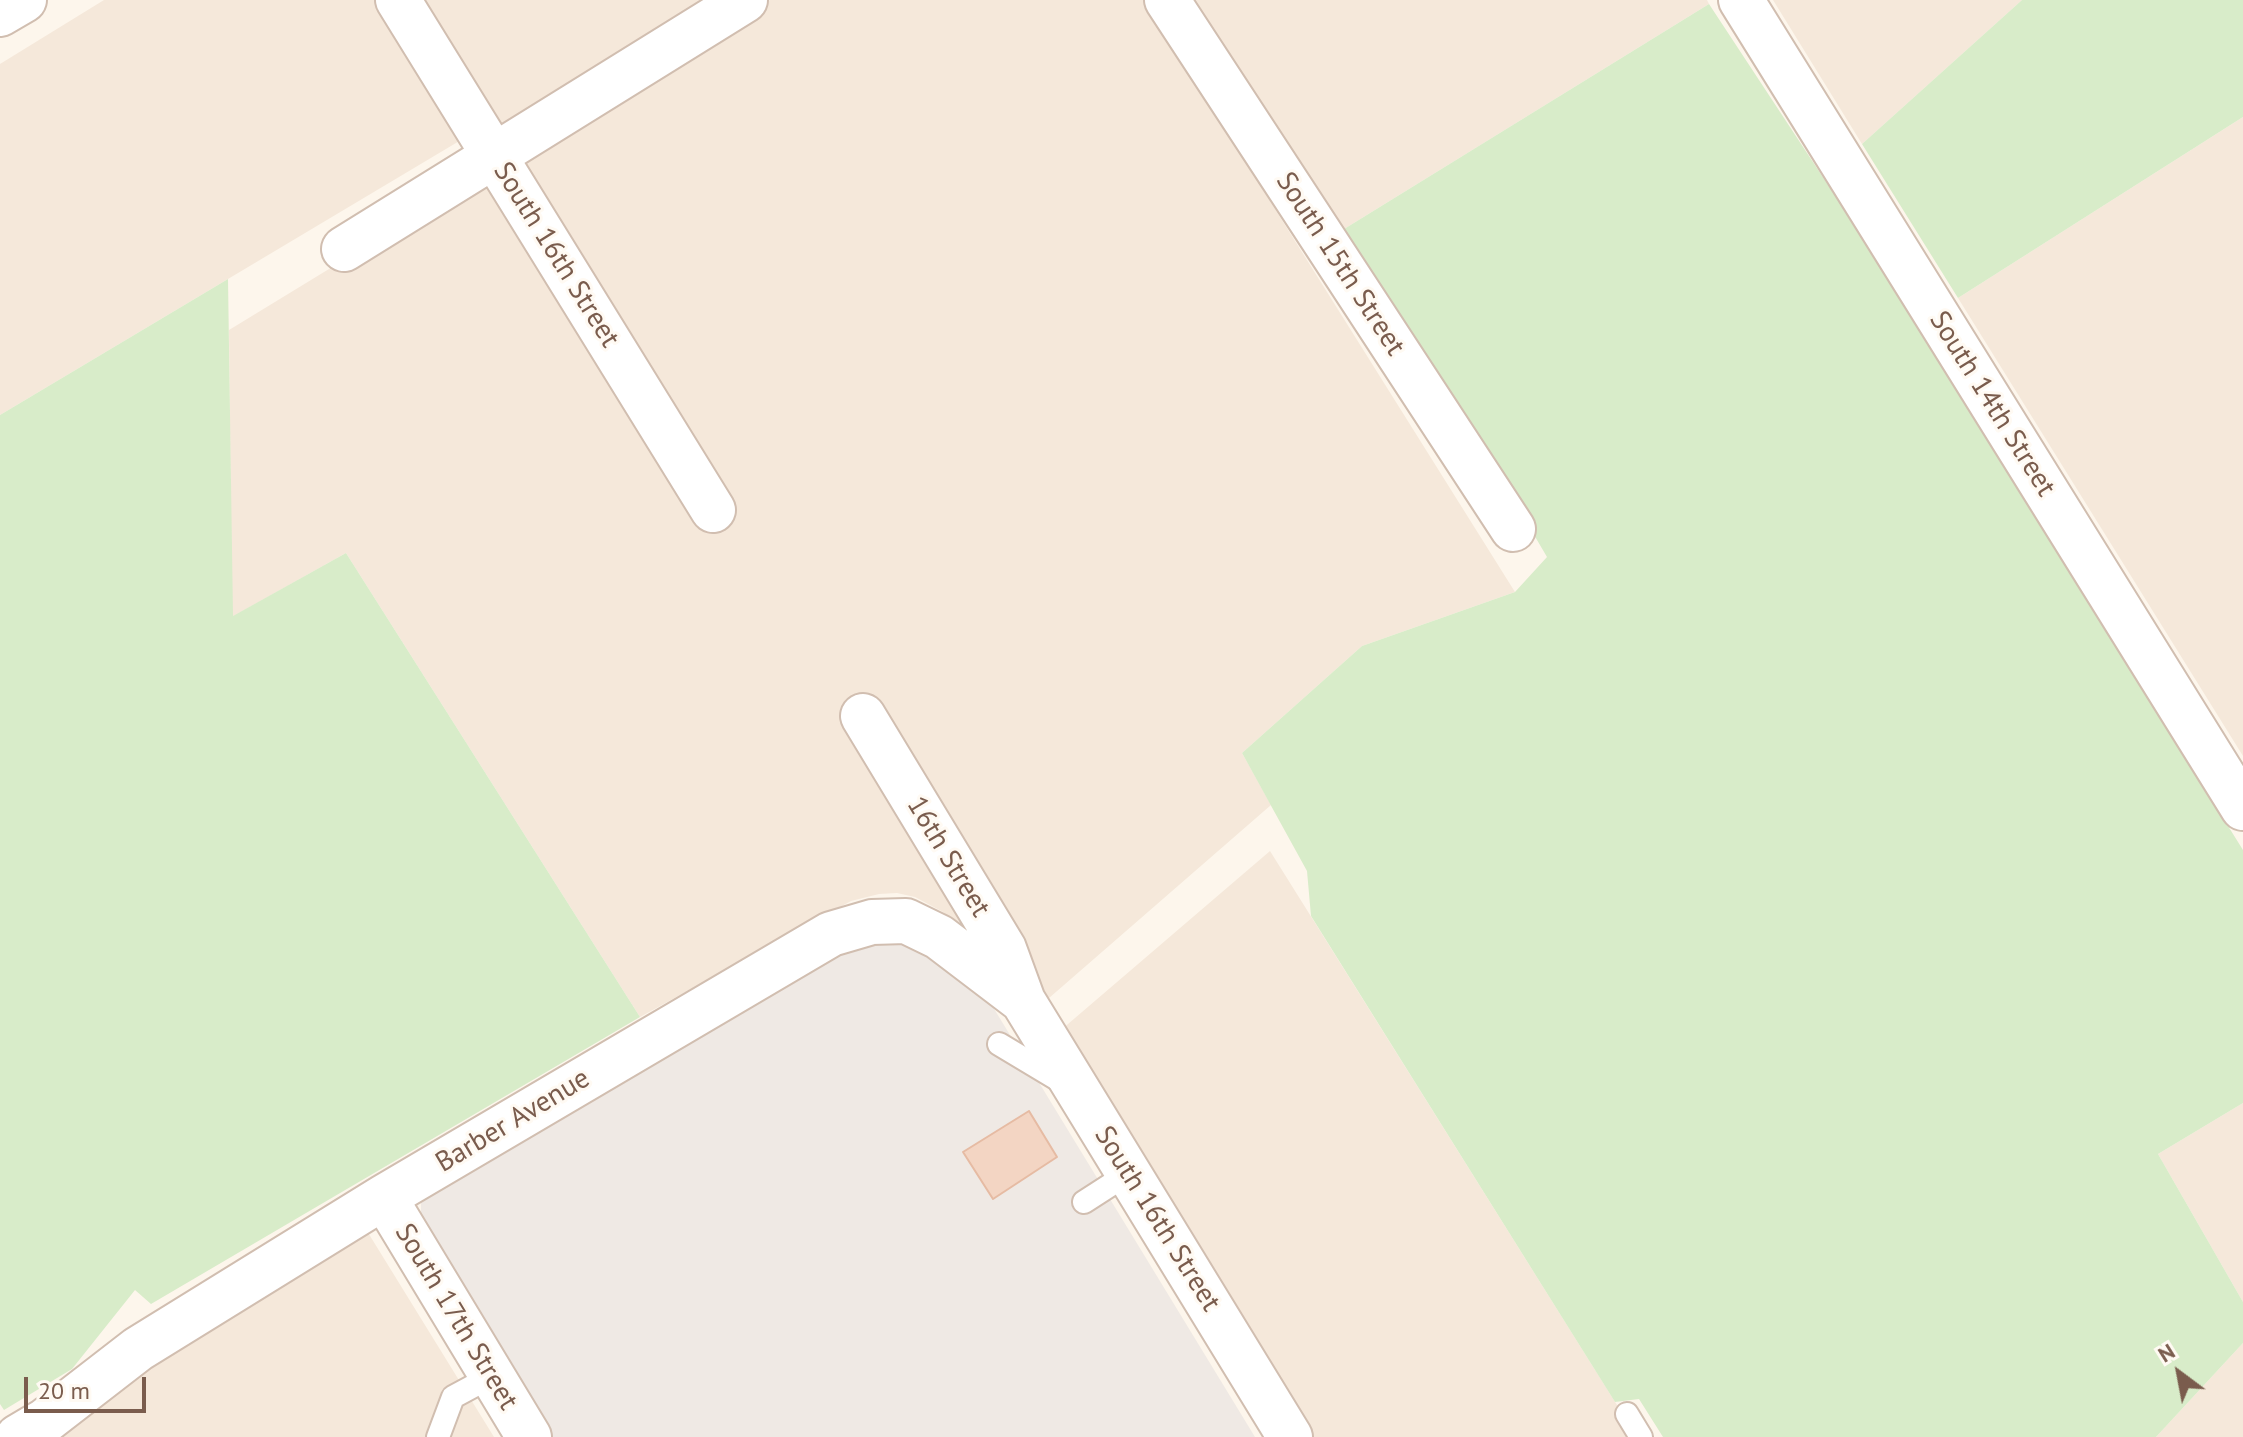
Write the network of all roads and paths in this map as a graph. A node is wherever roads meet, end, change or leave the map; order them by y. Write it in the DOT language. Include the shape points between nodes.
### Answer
graph roads {
  1 [pos="24,0"];
  2 [pos="398,0"];
  3 [pos="745,0"];
  4 [pos="1167,0"];
  5 [pos="1741,0"];
  6 [pos="0,14"];
  7 [pos="494,154"];
  8 [pos="344,249"];
  9 [pos="713,510"];
  10 [pos="1513,529"];
  11 [pos="863,716"];
  12 [pos="2243,808"];
  13 [pos="1023,1001"];
  14 [pos="999,1044"];
  15 [pos="1078,1092"];
  16 [pos="1129,1173"];
  17 [pos="384,1197"];
  18 [pos="1084,1202"];
  19 [pos="492,1376"];
  20 [pos="1627,1414"];
  21 [pos="18,1437"];
  22 [pos="438,1437"];
  23 [pos="529,1437"];
  24 [pos="1290,1437"];
  25 [pos="1641,1437"];
  1 -- 6 [label="street"];
  2 -- 7 [label="street, South 16th Street"];
  3 -- 7 [label="street"];
  4 -- 10 [label="street, South 15th Street"];
  5 -- 12 [label="street, South 14th Street"];
  7 -- 8 [label="street"];
  7 -- 9 [label="street, South 16th Street"];
  11 -- 13 [label="street, 16th Street" via="1004,949"];
  13 -- 15 [label="street, South 16th Street"];
  13 -- 17 [label="street, Barber Avenue" via="939,937 906,921 872,922 831,934"];
  14 -- 15 [label="lane"];
  15 -- 16 [label="street, South 16th Street"];
  16 -- 18 [label="lane"];
  16 -- 24 [label="street, South 16th Street"];
  17 -- 19 [label="street, South 17th Street"];
  17 -- 21 [label="street, Barber Avenue" via="138,1349"];
  19 -- 22 [label="lane" via="453,1397"];
  19 -- 23 [label="street, South 17th Street"];
  20 -- 25 [label="lane"];
}
